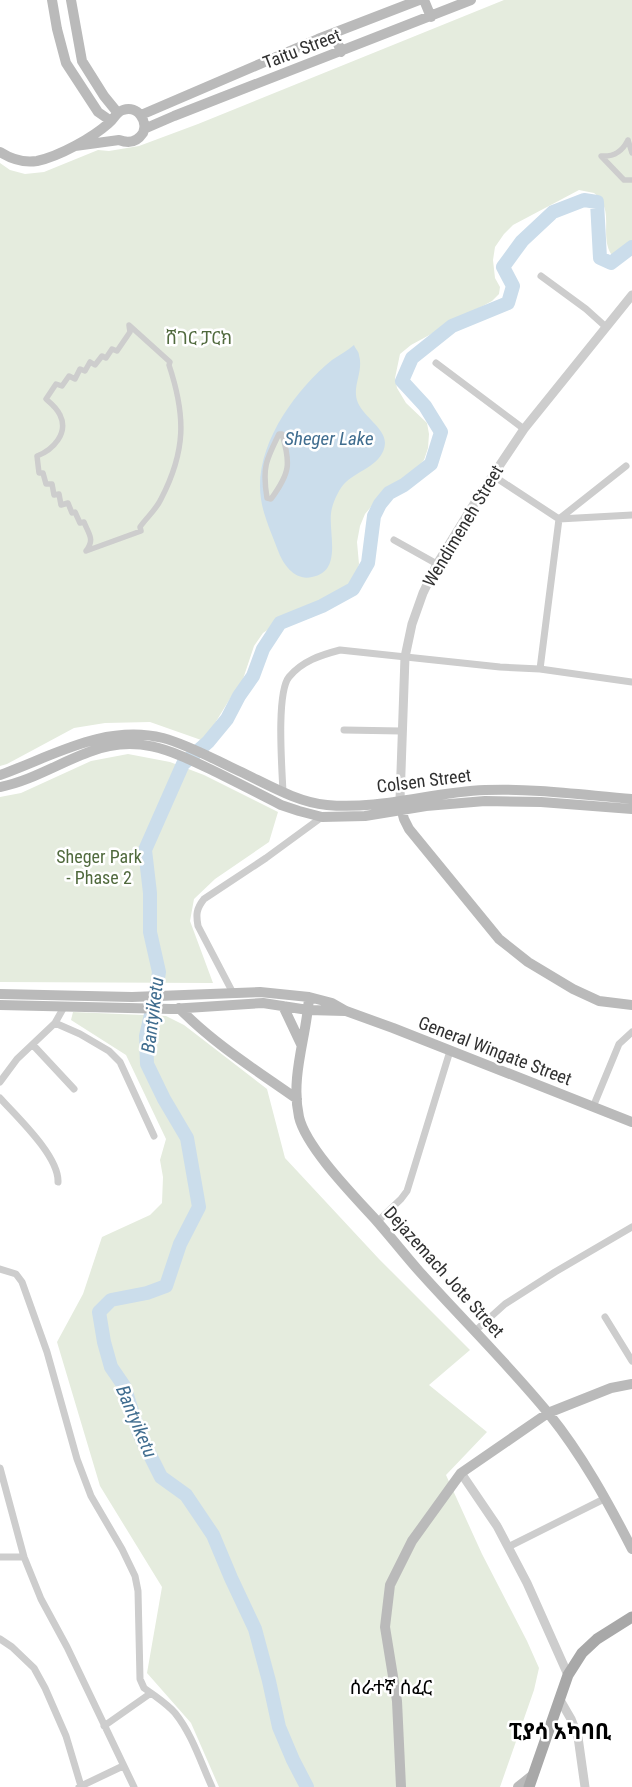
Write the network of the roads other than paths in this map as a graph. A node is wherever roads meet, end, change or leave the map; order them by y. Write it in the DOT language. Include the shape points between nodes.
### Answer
graph roads {
  1 [pos="52,0"];
  2 [pos="71,0"];
  3 [pos="419,0"];
  4 [pos="424,0"];
  5 [pos="471,0"];
  6 [pos="400,8"];
  7 [pos="431,17"];
  8 [pos="357,25"];
  9 [pos="408,26"];
  10 [pos="334,33"];
  11 [pos="363,42"];
  12 [pos="341,52"];
  13 [pos="141,115"];
  14 [pos="114,117"];
  15 [pos="144,129"];
  16 [pos="119,140"];
  17 [pos="75,146"];
  18 [pos="0,152"];
  19 [pos="632,152"];
  20 [pos="632,180"];
  21 [pos="541,276"];
  22 [pos="632,295"];
  23 [pos="606,328"];
  24 [pos="436,363"];
  25 [pos="524,429"];
  26 [pos="626,466"];
  27 [pos="492,475"];
  28 [pos="271,498"];
  29 [pos="632,515"];
  30 [pos="559,519"];
  31 [pos="394,540"];
  32 [pos="86,551"];
  33 [pos="437,564"];
  34 [pos="405,657"];
  35 [pos="540,669"];
  36 [pos="632,682"];
  37 [pos="344,730"];
  38 [pos="401,731"];
  39 [pos="181,750"];
  40 [pos="0,775"];
  41 [pos="0,787"];
  42 [pos="283,792"];
  43 [pos="632,799"];
  44 [pos="400,805"];
  45 [pos="632,809"];
  46 [pos="322,817"];
  47 [pos="233,993"];
  48 [pos="0,994"];
  49 [pos="308,997"];
  50 [pos="132,1002"];
  51 [pos="632,1004"];
  52 [pos="0,1005"];
  53 [pos="283,1006"];
  54 [pos="64,1007"];
  55 [pos="175,1008"];
  56 [pos="308,1010"];
  57 [pos="346,1011"];
  58 [pos="55,1023"];
  59 [pos="632,1032"];
  60 [pos="301,1044"];
  61 [pos="33,1045"];
  62 [pos="450,1051"];
  63 [pos="0,1082"];
  64 [pos="74,1089"];
  65 [pos="0,1098"];
  66 [pos="297,1099"];
  67 [pos="593,1107"];
  68 [pos="632,1122"];
  69 [pos="154,1136"];
  70 [pos="58,1182"];
  71 [pos="377,1222"];
  72 [pos="632,1227"];
  73 [pos="0,1269"];
  74 [pos="606,1317"];
  75 [pos="475,1331"];
  76 [pos="632,1361"];
  77 [pos="632,1384"];
  78 [pos="548,1413"];
  79 [pos="0,1468"];
  80 [pos="461,1473"];
  81 [pos="604,1499"];
  82 [pos="508,1547"];
  83 [pos="632,1549"];
  84 [pos="0,1556"];
  85 [pos="24,1557"];
  86 [pos="632,1617"];
  87 [pos="0,1639"];
  88 [pos="568,1675"];
  89 [pos="151,1693"];
  90 [pos="560,1700"];
  91 [pos="104,1726"];
  92 [pos="124,1766"];
  93 [pos="533,1775"];
  94 [pos="80,1786"];
  95 [pos="134,1787"];
  96 [pos="212,1787"];
  97 [pos="401,1787"];
  98 [pos="518,1787"];
  99 [pos="529,1787"];
  100 [pos="585,1787"];
  1 -- 14 [label="main road" via="66,63 98,112"];
  2 -- 14 [label="main road" via="82,61"];
  3 -- 6 [label="main road, Taitu Street"];
  4 -- 7 [label="main road"];
  5 -- 7 [label="main road, Taitu Street"];
  6 -- 8 [label="main road, Taitu Street"];
  6 -- 9 [label="main road"];
  7 -- 9 [label="main road, Taitu Street"];
  8 -- 10 [label="main road, Taitu Street"];
  8 -- 11 [label="main road"];
  9 -- 11 [label="main road, Taitu Street"];
  10 -- 12 [label="main road"];
  10 -- 13 [label="main road, Taitu Street"];
  11 -- 12 [label="main road, Taitu Street"];
  12 -- 15 [label="main road, Taitu Street"];
  13 -- 14 [label="main road" via="128,109"];
  13 -- 15 [label="main road"];
  14 -- 16 [label="main road" via="112,132"];
  14 -- 17 [label="main road"];
  15 -- 16 [label="main road" via="135,141"];
  16 -- 17 [label="main road"];
  17 -- 18 [label="main road" via="38,161 18,160"];
  19 -- 20 [label="street" via="628,140 623,150 611,157 601,156 624,180"];
  21 -- 23 [label="street"];
  22 -- 23 [label="street, Wendimeneh Street"];
  23 -- 25 [label="street, Wendimeneh Street"];
  24 -- 25 [label="street"];
  25 -- 27 [label="street, Wendimeneh Street"];
  26 -- 30 [label="street"];
  27 -- 30 [label="street"];
  27 -- 33 [label="street, Wendimeneh Street"];
  28 -- 28 [label="street" via="284,481 288,467 288,452 282,434 279,434 265,468 268,498"];
  29 -- 30 [label="street"];
  30 -- 35 [label="street"];
  31 -- 33 [label="street"];
  32 -- 32 [label="street" via="141,531 140,527 160,501 179,455 181,412 170,362 129,325 130,332 117,351 112,348 106,358 102,356 95,365 90,362 85,371 80,369 75,379 69,376 62,386 56,384 46,400 61,416 62,428 54,446 37,456 39,473 43,473 46,484 52,484 54,495 59,494 61,505 68,503 80,523 84,522 91,539"];
  33 -- 34 [label="street, Wendimeneh Street" via="418,606"];
  34 -- 35 [label="street"];
  34 -- 38 [label="street, Wendimeneh Street"];
  34 -- 42 [label="street" via="340,650 314,658 288,678 282,707"];
  35 -- 36 [label="street"];
  37 -- 38 [label="street"];
  38 -- 44 [label="street, Wendimeneh Street"];
  39 -- 40 [label="main road" via="163,738 140,735 101,737"];
  39 -- 41 [label="main road" via="140,744 106,746"];
  39 -- 42 [label="main road, Colsen Street" via="228,766"];
  39 -- 46 [label="main road" via="281,805"];
  42 -- 44 [label="main road, Colsen Street" via="326,805"];
  43 -- 44 [label="main road, Colsen Street" via="530,790 485,790 447,793"];
  44 -- 45 [label="main road" via="494,801"];
  44 -- 46 [label="main road" via="365,816"];
  44 -- 51 [label="main road" via="409,829 499,939 528,962 573,989 599,1001"];
  46 -- 47 [label="street" via="198,906 198,926"];
  47 -- 49 [label="main road, General Wingate Street"];
  47 -- 50 [label="main road, General Wingate Street" via="170,996"];
  48 -- 50 [label="main road, General Wingate Street"];
  49 -- 56 [label="main road, Dejazemach Jote Street"];
  49 -- 57 [label="main road, General Wingate Street" via="332,1003"];
  50 -- 54 [label="main road, General Wingate Street"];
  50 -- 55 [label="main road, General Wingate Street"];
  52 -- 54 [label="main road, General Wingate Street"];
  53 -- 55 [label="main road, General Wingate Street" via="246,1003"];
  53 -- 56 [label="main road, General Wingate Street"];
  53 -- 60 [label="main road"];
  54 -- 58 [label="street"];
  55 -- 66 [label="main road" via="212,1039"];
  56 -- 57 [label="main road, General Wingate Street"];
  56 -- 60 [label="main road, Dejazemach Jote Street"];
  57 -- 62 [label="main road, General Wingate Street"];
  58 -- 61 [label="street"];
  58 -- 69 [label="street" via="109,1051 120,1062"];
  59 -- 67 [label="street" via="619,1044"];
  60 -- 66 [label="main road, Dejazemach Jote Street"];
  61 -- 63 [label="street" via="17,1059"];
  61 -- 64 [label="street"];
  62 -- 67 [label="main road, General Wingate Street"];
  62 -- 71 [label="street" via="407,1191"];
  65 -- 70 [label="street" via="45,1149 58,1174"];
  66 -- 71 [label="main road, Dejazemach Jote Street" via="303,1129 318,1152"];
  67 -- 68 [label="main road, General Wingate Street"];
  71 -- 75 [label="main road, Dejazemach Jote Street"];
  72 -- 75 [label="street" via="506,1304"];
  73 -- 89 [label="street" via="16,1274 22,1282 47,1352 77,1460 91,1496 135,1576 140,1679"];
  74 -- 76 [label="street"];
  75 -- 78 [label="main road, Dejazemach Jote Street"];
  77 -- 78 [label="main road" via="610,1388"];
  78 -- 80 [label="main road"];
  78 -- 81 [label="main road, Dejazemach Jote Street" via="576,1448"];
  79 -- 85 [label="street"];
  80 -- 82 [label="street"];
  80 -- 97 [label="main road" via="412,1541 390,1585 385,1627 397,1701"];
  81 -- 82 [label="street"];
  81 -- 83 [label="main road, Dejazemach Jote Street"];
  82 -- 88 [label="street"];
  84 -- 85 [label="street"];
  85 -- 91 [label="street" via="41,1599"];
  86 -- 88 [label="main road" via="597,1639"];
  87 -- 94 [label="street" via="34,1668 45,1688 66,1736"];
  88 -- 90 [label="main road"];
  89 -- 91 [label="street"];
  89 -- 96 [label="street" via="165,1703 187,1731"];
  90 -- 93 [label="main road"];
  90 -- 100 [label="street" via="578,1737"];
  91 -- 92 [label="street"];
  92 -- 94 [label="street"];
  92 -- 95 [label="street"];
  93 -- 98 [label="main road"];
  93 -- 99 [label="main road"];
}
